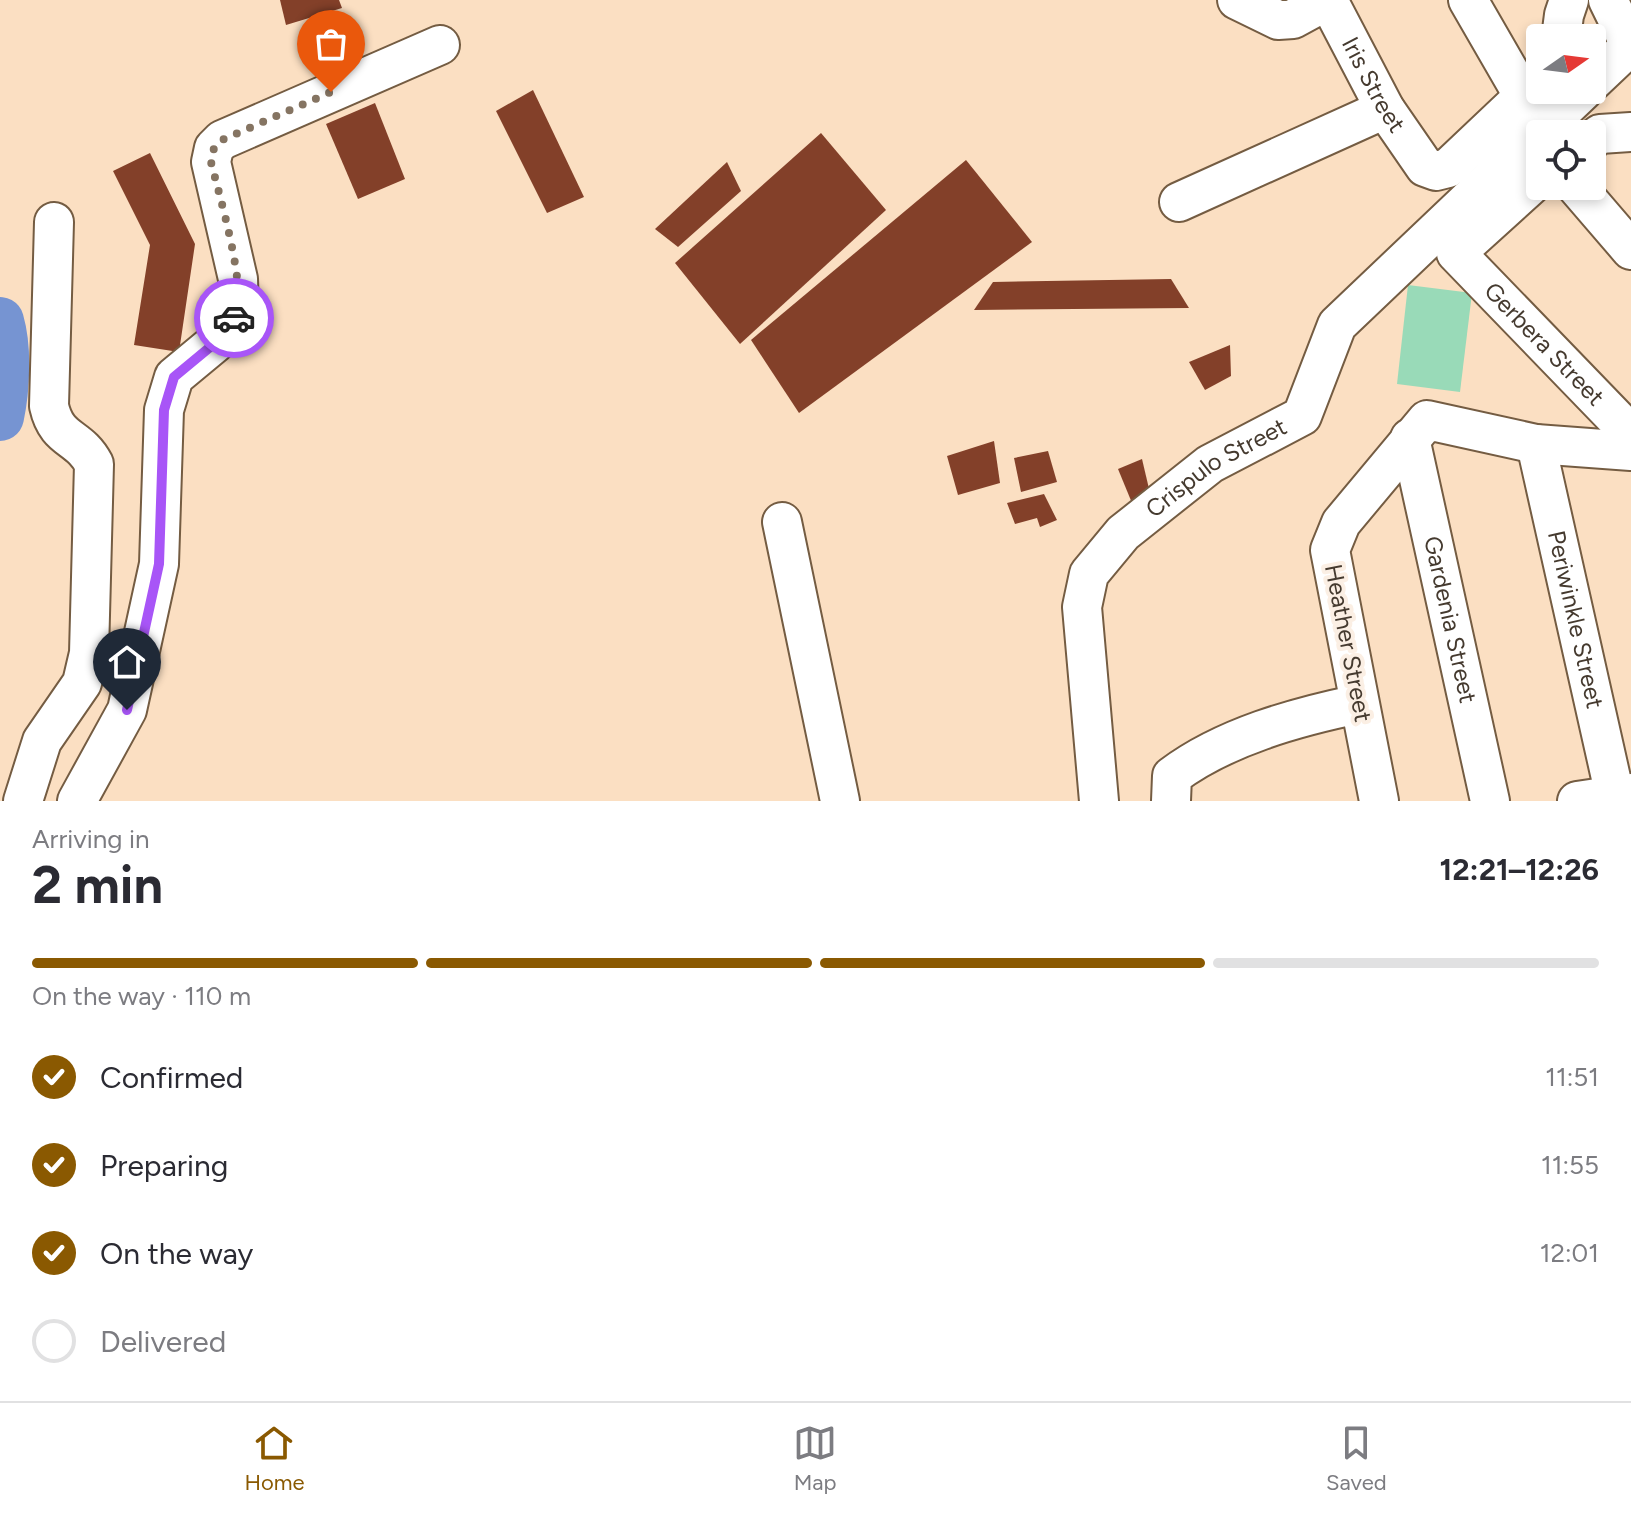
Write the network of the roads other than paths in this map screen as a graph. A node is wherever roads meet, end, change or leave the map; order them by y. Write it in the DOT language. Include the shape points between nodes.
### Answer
graph roads {
  1 [pos="1237,0"];
  2 [pos="1328,0"];
  3 [pos="1468,0"];
  4 [pos="1569,0"];
  5 [pos="1611,4"];
  6 [pos="1563,24"];
  7 [pos="440,45"];
  8 [pos="1631,46"];
  9 [pos="1606,69"];
  10 [pos="1526,81"];
  11 [pos="1526,95"];
  12 [pos="1569,104"];
  13 [pos="1385,109"];
  14 [pos="1631,132"];
  15 [pos="1606,134"];
  16 [pos="1526,190"];
  17 [pos="1588,200"];
  18 [pos="1179,202"];
  19 [pos="54,222"];
  20 [pos="1631,250"];
  21 [pos="1418,429"];
  22 [pos="1631,434"];
  23 [pos="1536,444"];
  24 [pos="1631,451"];
  25 [pos="782,522"];
  26 [pos="1359,704"];
  27 [pos="1623,795"];
  28 [pos="23,801"];
  29 [pos="77,801"];
  30 [pos="840,801"];
  31 [pos="1099,801"];
  32 [pos="1171,801"];
  33 [pos="1379,801"];
  34 [pos="1490,801"];
  35 [pos="1577,801"];
  1 -- 2 [label="street" via="1278,20 1293,19"];
  2 -- 13 [label="street, Iris Street"];
  3 -- 10 [label="street"];
  4 -- 6 [label="street"];
  5 -- 8 [label="street"];
  7 -- 29 [label="street" via="214,148 211,162 238,279 239,311 215,343 174,377 164,410 159,564 127,710"];
  8 -- 9 [label="street"];
  11 -- 13 [label="street, Iris Street" via="1448,168 1436,171 1425,167"];
  12 -- 31 [label="street, Crispulo Street" via="1337,325 1302,416 1210,464 1123,533 1089,574 1082,607"];
  13 -- 18 [label="street"];
  14 -- 15 [label="street"];
  16 -- 22 [label="street, Gerbera Street" via="1456,253"];
  17 -- 20 [label="street"];
  19 -- 28 [label="street" via="49,406 61,434 87,451 94,464 89,653 82,683 42,741"];
  21 -- 23 [label="street"];
  21 -- 26 [label="street, Heather Street" via="1341,523 1330,550"];
  21 -- 34 [label="street, Gardenia Street"];
  23 -- 24 [label="street"];
  23 -- 27 [label="street, Periwinkle Street"];
  25 -- 30 [label="street"];
  26 -- 32 [label="street" via="1300,716 1195,758 1172,776"];
  26 -- 33 [label="street, Heather Street"];
  27 -- 35 [label="street"];
}
